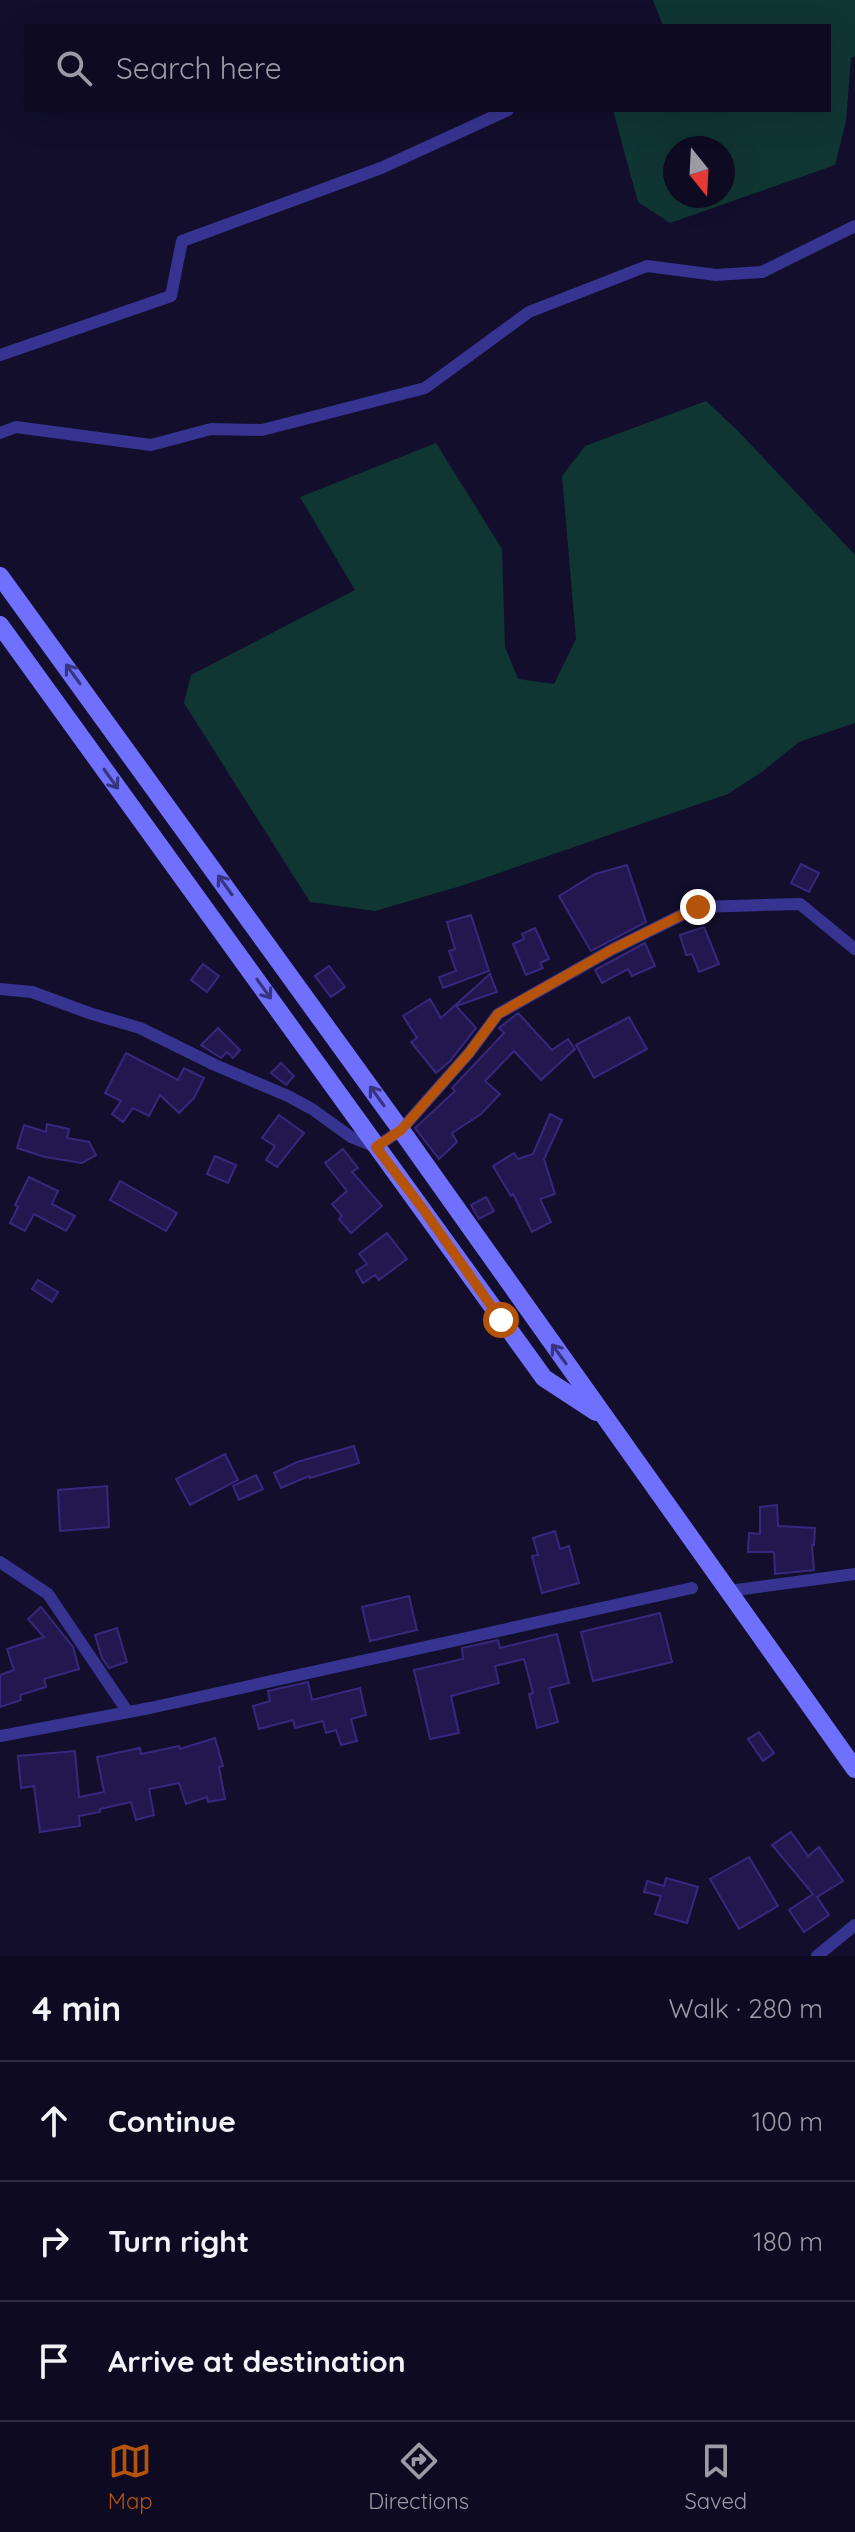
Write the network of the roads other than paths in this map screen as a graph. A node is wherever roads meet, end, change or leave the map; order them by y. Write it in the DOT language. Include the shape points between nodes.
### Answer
graph roads {
  1 [pos="504,112"];
  2 [pos="855,226"];
  3 [pos="0,355"];
  4 [pos="0,433"];
  5 [pos="0,576"];
  6 [pos="0,625"];
  7 [pos="855,949"];
  8 [pos="0,989"];
  9 [pos="401,1130"];
  10 [pos="376,1147"];
  11 [pos="605,1418"];
  12 [pos="0,1562"];
  13 [pos="855,1574"];
  14 [pos="692,1588"];
  15 [pos="729,1591"];
  16 [pos="127,1711"];
  17 [pos="0,1736"];
  18 [pos="855,1769"];
  19 [pos="855,1925"];
  20 [pos="817,1956"];
  1 -- 3 [label="street" via="381,168 182,241 171,296"];
  2 -- 4 [label="street" via="762,272 716,275 647,266 529,312 425,388 262,430 211,429 151,445 16,427"];
  9 -- 5 [label="main road, one-way"];
  6 -- 10 [label="main road, one-way"];
  7 -- 9 [label="street" via="800,904 698,907 498,1014"];
  8 -- 10 [label="street" via="32,992 140,1028 288,1096"];
  9 -- 10 [label="street"];
  11 -- 9 [label="main road, one-way"];
  10 -- 11 [label="main road" via="544,1378"];
  11 -- 15 [label="main road"];
  12 -- 16 [label="street" via="48,1594"];
  13 -- 15 [label="street"];
  14 -- 16 [label="street"];
  15 -- 18 [label="main road"];
  16 -- 17 [label="street"];
  19 -- 20 [label="street"];
}
